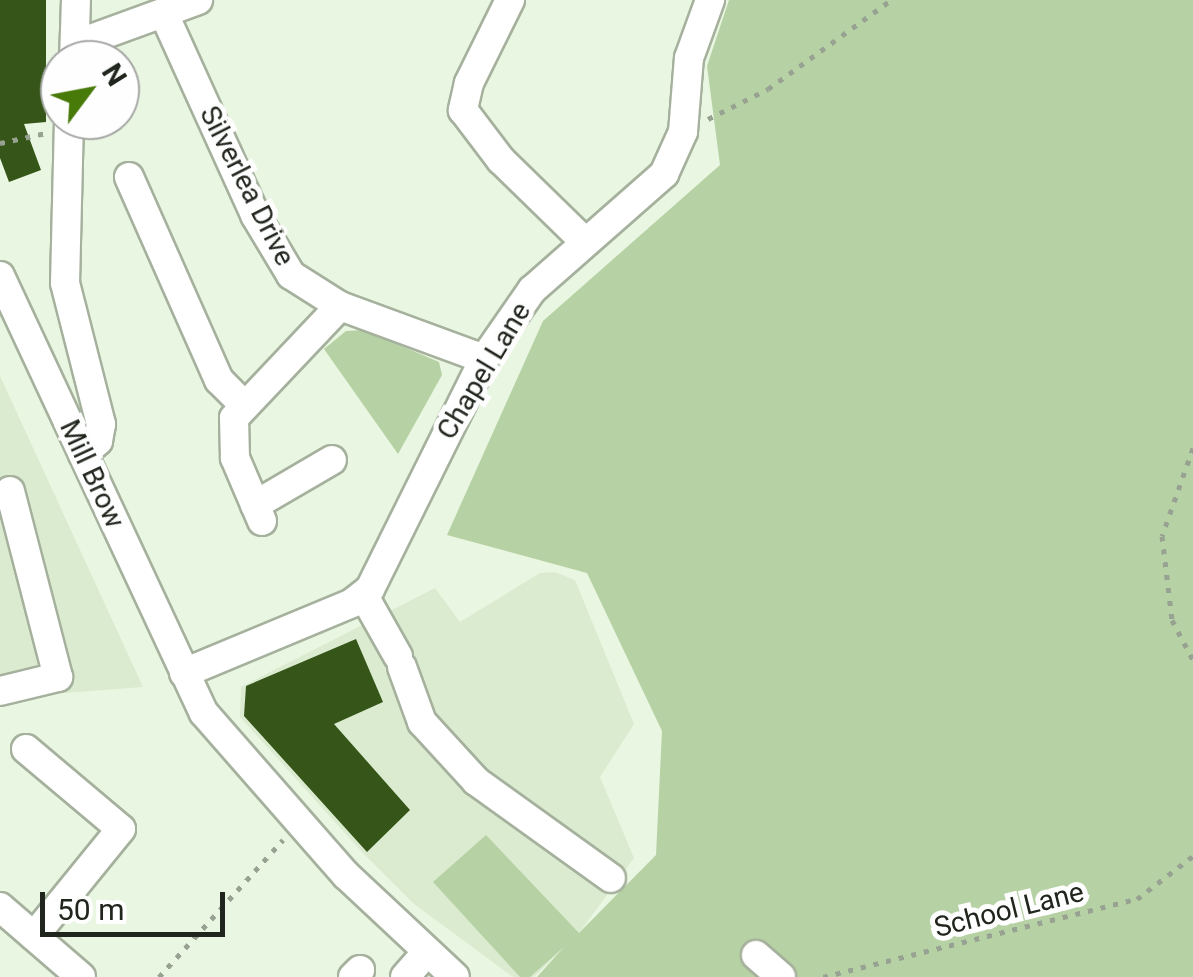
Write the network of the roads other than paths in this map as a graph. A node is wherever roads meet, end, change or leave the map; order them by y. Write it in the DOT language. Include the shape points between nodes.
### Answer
graph roads {
  1 [pos="76,0"];
  2 [pos="198,0"];
  3 [pos="510,0"];
  4 [pos="710,0"];
  5 [pos="164,14"];
  6 [pos="75,40"];
  7 [pos="98,40"];
  8 [pos="69,140"];
  9 [pos="130,178"];
  10 [pos="584,241"];
  11 [pos="0,276"];
  12 [pos="340,306"];
  13 [pos="484,359"];
  14 [pos="243,404"];
  15 [pos="83,454"];
  16 [pos="332,460"];
  17 [pos="10,491"];
  18 [pos="364,596"];
  19 [pos="184,673"];
  20 [pos="0,691"];
  21 [pos="26,749"];
  22 [pos="611,878"];
  23 [pos="0,907"];
  24 [pos="34,936"];
  25 [pos="426,954"];
  26 [pos="756,955"];
  27 [pos="81,977"];
  28 [pos="405,977"];
  29 [pos="455,977"];
  30 [pos="781,977"];
  1 -- 6 [label="street"];
  2 -- 5 [label="street"];
  3 -- 10 [label="street" via="468,83 463,110 500,160"];
  4 -- 10 [label="street, Chapel Lane" via="689,58 683,132 664,174"];
  5 -- 7 [label="street"];
  5 -- 12 [label="street, Silverlea Drive" via="278,257 291,276"];
  8 -- 15 [label="street" via="65,282 101,424 98,442"];
  9 -- 14 [label="street" via="219,380"];
  10 -- 13 [label="street, Chapel Lane" via="532,290"];
  11 -- 15 [label="street, Mill Brow"];
  12 -- 13 [label="street, Silverlea Drive"];
  12 -- 14 [label="street"];
  13 -- 18 [label="street, Chapel Lane"];
  14 -- 16 [label="street" via="234,418 232,446 258,513"];
  15 -- 19 [label="street, Mill Brow"];
  17 -- 20 [label="street" via="58,677"];
  18 -- 19 [label="street"];
  18 -- 22 [label="street" via="400,662 422,722 476,781"];
  19 -- 25 [label="street, Mill Brow" via="226,744"];
  21 -- 24 [label="street" via="122,828"];
  23 -- 24 [label="street"];
  24 -- 27 [label="street"];
  25 -- 28 [label="street"];
  25 -- 29 [label="street, Mill Brow"];
  26 -- 30 [label="street"];
}
